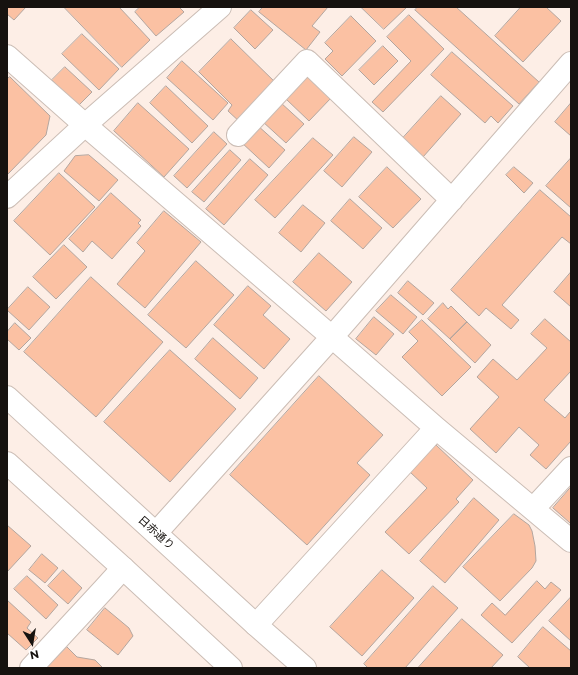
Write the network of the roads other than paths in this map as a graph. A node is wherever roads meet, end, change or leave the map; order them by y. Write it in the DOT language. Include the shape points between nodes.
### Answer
graph roads {
  1 [pos="220,7"];
  2 [pos="7,56"];
  3 [pos="571,63"];
  4 [pos="85,125"];
  5 [pos="238,135"];
  6 [pos="7,197"];
  7 [pos="452,200"];
  8 [pos="332,337"];
  9 [pos="7,397"];
  10 [pos="436,428"];
  11 [pos="7,463"];
  12 [pos="571,468"];
  13 [pos="534,509"];
  14 [pos="156,533"];
  15 [pos="571,541"];
  16 [pos="123,568"];
  17 [pos="256,625"];
  18 [pos="31,668"];
  19 [pos="231,668"];
  20 [pos="305,668"];
  1 -- 4 [label="street"];
  2 -- 4 [label="street"];
  3 -- 7 [label="street"];
  4 -- 6 [label="street"];
  4 -- 8 [label="street"];
  5 -- 7 [label="street" via="307,61"];
  7 -- 8 [label="street"];
  8 -- 10 [label="street"];
  8 -- 14 [label="street"];
  9 -- 14 [label="street, 日赤通り"];
  10 -- 13 [label="street"];
  10 -- 17 [label="street"];
  11 -- 16 [label="street"];
  12 -- 13 [label="street"];
  13 -- 15 [label="street"];
  14 -- 17 [label="street, 日赤通り"];
  16 -- 18 [label="street"];
  16 -- 19 [label="street"];
  17 -- 20 [label="street, 日赤通り"];
}
